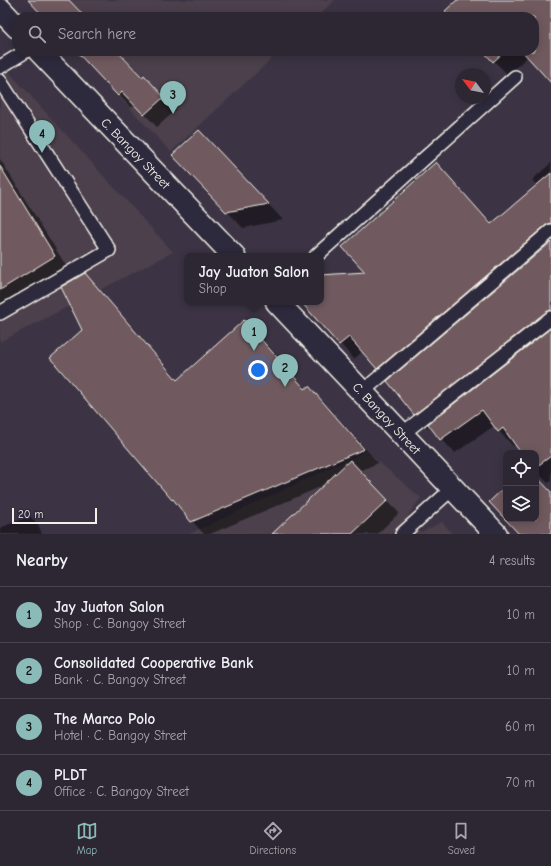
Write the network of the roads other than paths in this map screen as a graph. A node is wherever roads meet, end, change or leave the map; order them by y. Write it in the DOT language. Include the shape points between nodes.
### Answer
graph roads {
  1 [pos="0,8"];
  2 [pos="12,21"];
  3 [pos="18,56"];
  4 [pos="43,56"];
  5 [pos="0,67"];
  6 [pos="515,77"];
  7 [pos="0,81"];
  8 [pos="551,231"];
  9 [pos="231,253"];
  10 [pos="319,253"];
  11 [pos="281,305"];
  12 [pos="0,313"];
  13 [pos="551,318"];
  14 [pos="362,392"];
  15 [pos="402,434"];
  16 [pos="452,488"];
  17 [pos="402,534"];
  18 [pos="496,534"];
  1 -- 2 [label="main road"];
  3 -- 5 [label="lane"];
  4 -- 9 [label="main road, C. Bangoy Street"];
  6 -- 10 [label="lane"];
  7 -- 12 [label="lane" via="109,250"];
  8 -- 14 [label="lane"];
  11 -- 14 [label="main road, C. Bangoy Street"];
  13 -- 15 [label="lane"];
  14 -- 15 [label="main road, C. Bangoy Street"];
  15 -- 16 [label="main road, C. Bangoy Street"];
  16 -- 17 [label="lane"];
  16 -- 18 [label="main road, C. Bangoy Street"];
}
